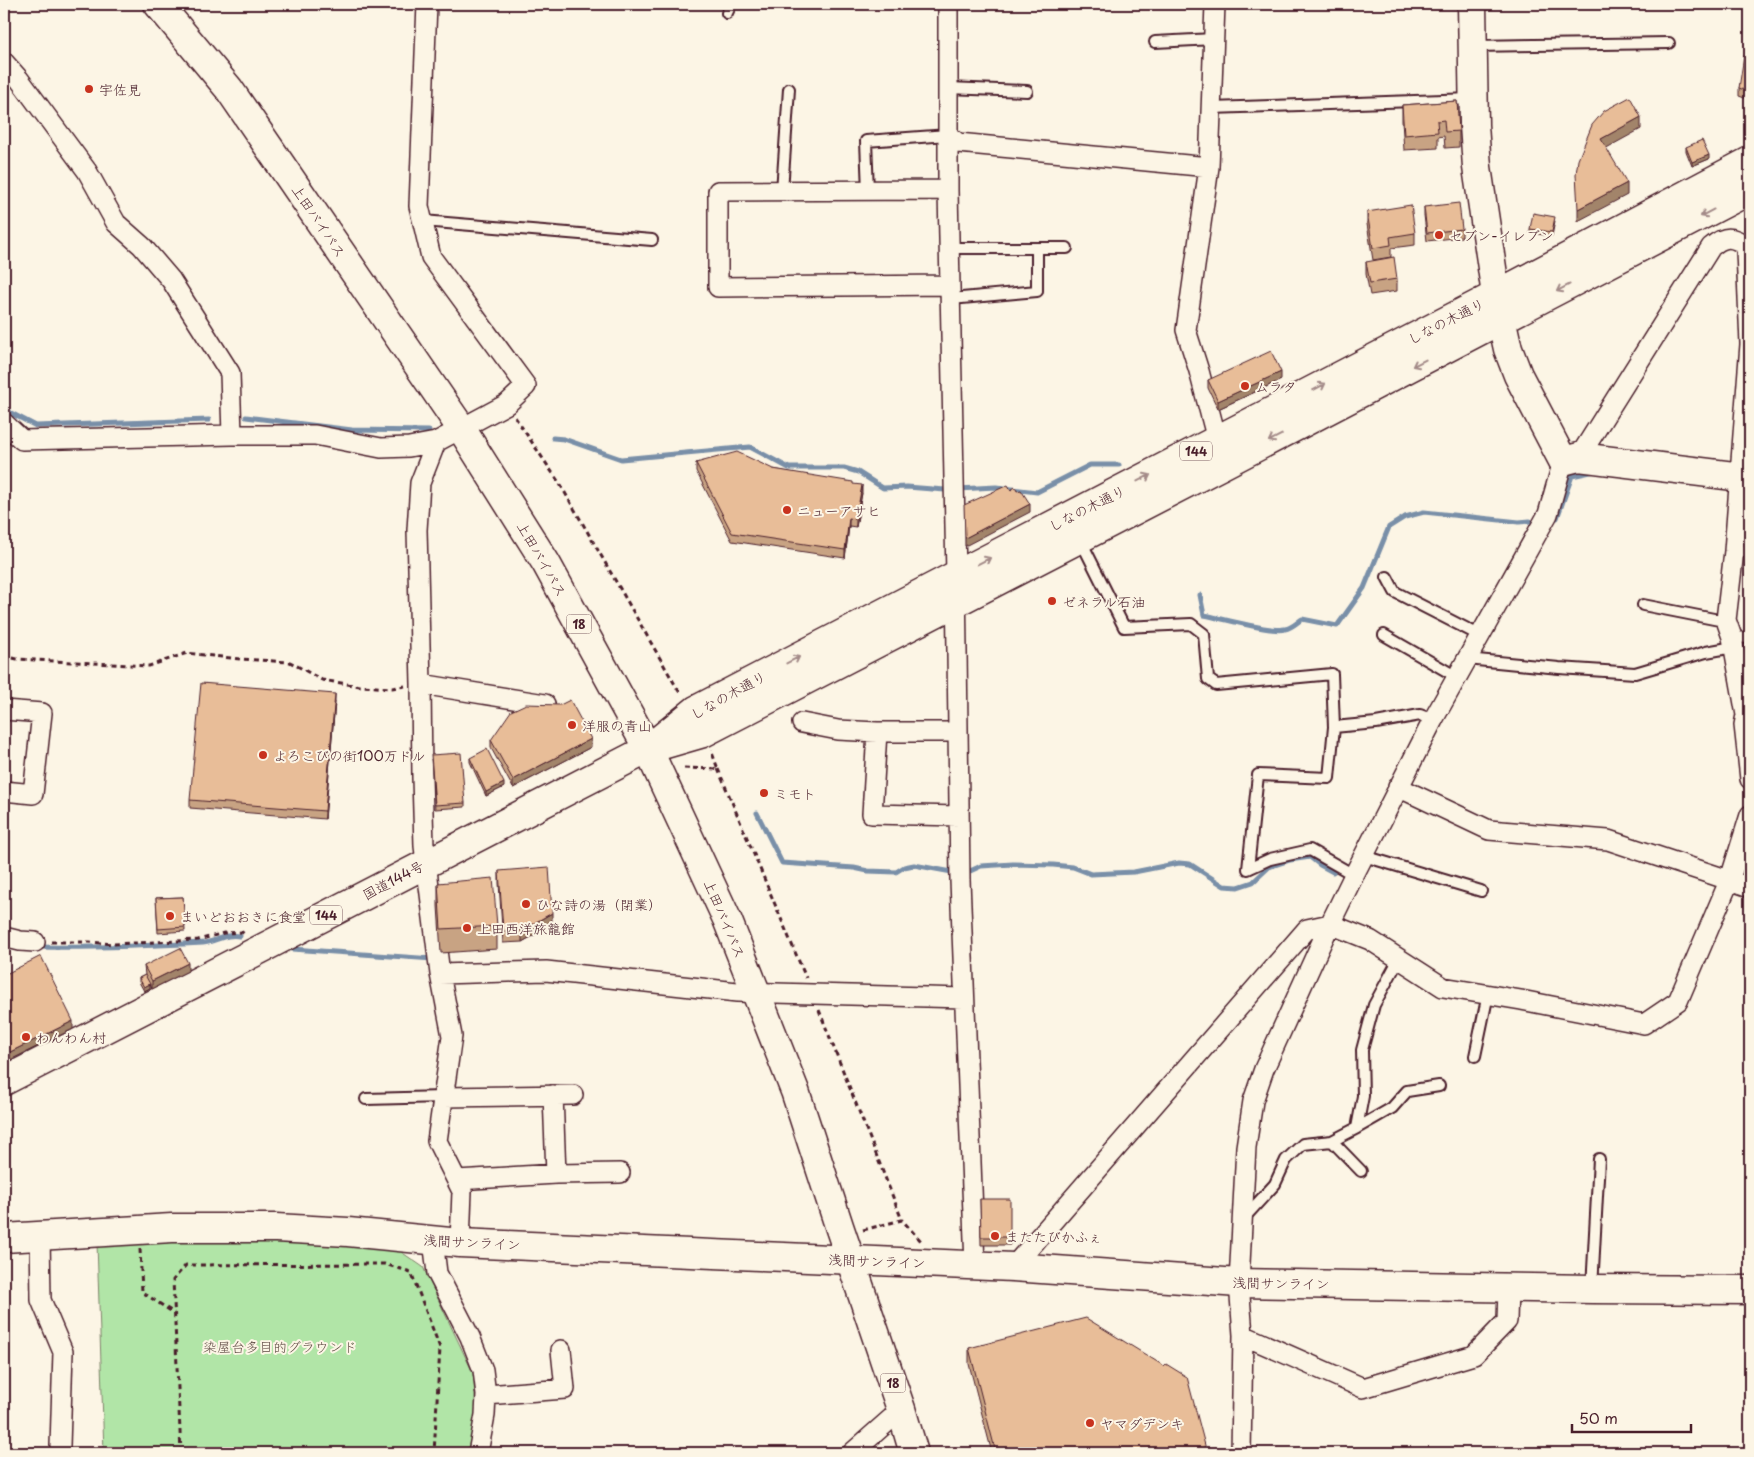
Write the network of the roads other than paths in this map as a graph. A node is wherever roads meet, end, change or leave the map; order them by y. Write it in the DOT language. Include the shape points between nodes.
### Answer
graph roads {
  1 [pos="158,4"];
  2 [pos="427,4"];
  3 [pos="948,4"];
  4 [pos="1215,4"];
  5 [pos="1472,4"];
  6 [pos="1214,40"];
  7 [pos="1155,42"];
  8 [pos="1669,43"];
  9 [pos="1472,46"];
  10 [pos="4,62"];
  11 [pos="948,88"];
  12 [pos="789,89"];
  13 [pos="1027,91"];
  14 [pos="1473,99"];
  15 [pos="1212,108"];
  16 [pos="948,134"];
  17 [pos="1750,161"];
  18 [pos="1209,167"];
  19 [pos="868,190"];
  20 [pos="948,190"];
  21 [pos="1750,190"];
  22 [pos="782,191"];
  23 [pos="423,221"];
  24 [pos="652,240"];
  25 [pos="1749,244"];
  26 [pos="950,248"];
  27 [pos="1038,248"];
  28 [pos="1067,248"];
  29 [pos="951,292"];
  30 [pos="1499,307"];
  31 [pos="4,423"];
  32 [pos="461,428"];
  33 [pos="232,435"];
  34 [pos="1217,440"];
  35 [pos="436,442"];
  36 [pos="1571,459"];
  37 [pos="1745,477"];
  38 [pos="1080,538"];
  39 [pos="1742,551"];
  40 [pos="956,575"];
  41 [pos="1387,577"];
  42 [pos="957,602"];
  43 [pos="1643,605"];
  44 [pos="1384,635"];
  45 [pos="1481,636"];
  46 [pos="1736,636"];
  47 [pos="1467,659"];
  48 [pos="1457,677"];
  49 [pos="422,684"];
  50 [pos="545,704"];
  51 [pos="4,710"];
  52 [pos="1748,715"];
  53 [pos="1433,720"];
  54 [pos="802,723"];
  55 [pos="1334,727"];
  56 [pos="876,732"];
  57 [pos="958,732"];
  58 [pos="648,749"];
  59 [pos="1750,779"];
  60 [pos="1398,787"];
  61 [pos="4,792"];
  62 [pos="1750,815"];
  63 [pos="959,816"];
  64 [pos="1364,856"];
  65 [pos="1744,859"];
  66 [pos="427,862"];
  67 [pos="1354,875"];
  68 [pos="1730,879"];
  69 [pos="1750,887"];
  70 [pos="1481,891"];
  71 [pos="1330,924"];
  72 [pos="4,937"];
  73 [pos="35,942"];
  74 [pos="1400,959"];
  75 [pos="440,974"];
  76 [pos="755,991"];
  77 [pos="1488,994"];
  78 [pos="964,998"];
  79 [pos="1475,1056"];
  80 [pos="4,1081"];
  81 [pos="1439,1086"];
  82 [pos="573,1095"];
  83 [pos="553,1096"];
  84 [pos="443,1097"];
  85 [pos="366,1099"];
  86 [pos="1358,1128"];
  87 [pos="1332,1141"];
  88 [pos="1599,1159"];
  89 [pos="1361,1172"];
  90 [pos="620,1173"];
  91 [pos="556,1174"];
  92 [pos="457,1180"];
  93 [pos="1242,1220"];
  94 [pos="40,1235"];
  95 [pos="4,1238"];
  96 [pos="433,1240"];
  97 [pos="460,1242"];
  98 [pos="851,1260"];
  99 [pos="975,1265"];
  100 [pos="1013,1267"];
  101 [pos="1239,1283"];
  102 [pos="1508,1288"];
  103 [pos="1592,1289"];
  104 [pos="1750,1290"];
  105 [pos="870,1313"];
  106 [pos="1244,1336"];
  107 [pos="561,1350"];
  108 [pos="486,1395"];
  109 [pos="894,1416"];
  110 [pos="60,1446"];
  111 [pos="478,1453"];
  112 [pos="852,1453"];
  113 [pos="902,1453"];
  114 [pos="914,1453"];
  115 [pos="1241,1453"];
  1 -- 32 [label="main road, 上田バイパス / 18" via="229,89"];
  2 -- 23 [label="street" via="419,206"];
  3 -- 11 [label="street"];
  4 -- 6 [label="street"];
  5 -- 9 [label="main road"];
  6 -- 7 [label="lane"];
  6 -- 15 [label="street"];
  8 -- 9 [label="lane"];
  9 -- 14 [label="main road"];
  10 -- 33 [label="street" via="87,171 116,223 142,246 171,280 230,373"];
  11 -- 13 [label="lane"];
  11 -- 16 [label="street"];
  12 -- 22 [label="lane"];
  14 -- 15 [label="lane"];
  14 -- 30 [label="main road" via="1477,167"];
  15 -- 18 [label="street"];
  16 -- 18 [label="street" via="958,143"];
  16 -- 19 [label="lane" via="866,141"];
  16 -- 20 [label="street"];
  17 -- 30 [label="main road, しなの木通り / 144"];
  18 -- 34 [label="street" via="1186,330"];
  19 -- 20 [label="street"];
  19 -- 22 [label="street"];
  20 -- 26 [label="street"];
  21 -- 30 [label="main road, しなの木通り / 144, one-way"];
  22 -- 29 [label="street" via="718,191 718,287"];
  23 -- 24 [label="lane"];
  23 -- 32 [label="street" via="432,256 526,386 507,404"];
  25 -- 36 [label="street" via="1727,238 1711,247"];
  25 -- 37 [label="street" via="1746,251 1750,344"];
  26 -- 27 [label="lane"];
  26 -- 29 [label="street"];
  27 -- 28 [label="lane"];
  27 -- 29 [label="lane" via="1038,291"];
  29 -- 40 [label="street"];
  34 -- 30 [label="main road, しなの木通り / 144, one-way"];
  30 -- 36 [label="main road" via="1508,349 1518,375"];
  30 -- 38 [label="main road, しなの木通り / 144, one-way"];
  31 -- 33 [label="street" via="22,440"];
  32 -- 35 [label="street"];
  32 -- 58 [label="main road, 上田バイパス / 18" via="546,563"];
  33 -- 35 [label="street" via="315,435 381,448 409,448"];
  40 -- 34 [label="main road, しなの木通り / 144, one-way"];
  35 -- 49 [label="street" via="420,483 417,530"];
  36 -- 37 [label="main road"];
  36 -- 45 [label="street" via="1548,514"];
  37 -- 39 [label="street"];
  38 -- 42 [label="main road, しなの木通り / 144"];
  38 -- 55 [label="lane" via="1124,627 1191,624 1204,634 1208,679 1216,685 1332,674"];
  39 -- 46 [label="street"];
  40 -- 42 [label="street"];
  58 -- 40 [label="main road, しなの木通り / 144, one-way" via="696,710"];
  41 -- 45 [label="lane" via="1395,592"];
  42 -- 57 [label="street"];
  42 -- 58 [label="main road, しなの木通り / 144" via="703,733"];
  43 -- 46 [label="lane" via="1720,620"];
  44 -- 48 [label="lane"];
  45 -- 47 [label="street"];
  46 -- 47 [label="lane" via="1706,652 1634,673"];
  46 -- 52 [label="street"];
  47 -- 48 [label="street"];
  48 -- 53 [label="street"];
  49 -- 50 [label="street"];
  49 -- 66 [label="street" via="422,778"];
  51 -- 61 [label="street" via="42,713 32,794"];
  52 -- 59 [label="street" via="1744,725"];
  53 -- 55 [label="lane" via="1420,715"];
  53 -- 60 [label="street"];
  54 -- 56 [label="street" via="838,730"];
  55 -- 67 [label="lane" via="1329,778 1258,775 1248,869 1270,859 1310,850"];
  56 -- 57 [label="street"];
  56 -- 63 [label="street" via="872,814"];
  57 -- 63 [label="street"];
  58 -- 66 [label="main road, 国道144号 / 144"];
  58 -- 76 [label="main road, 上田バイパス / 18" via="727,919"];
  60 -- 64 [label="street"];
  60 -- 68 [label="street" via="1489,830 1608,840"];
  62 -- 65 [label="street"];
  63 -- 78 [label="street"];
  64 -- 67 [label="street"];
  64 -- 70 [label="lane"];
  65 -- 68 [label="street"];
  66 -- 75 [label="street"];
  66 -- 80 [label="main road, 国道144号 / 144"];
  67 -- 71 [label="street"];
  68 -- 69 [label="street"];
  68 -- 77 [label="street" via="1678,1002 1644,1024"];
  71 -- 74 [label="street" via="1370,940"];
  71 -- 93 [label="street" via="1264,1069 1253,1101 1246,1147"];
  71 -- 100 [label="street" via="1307,929"];
  72 -- 73 [label="street"];
  74 -- 77 [label="street" via="1443,988"];
  74 -- 86 [label="lane" via="1374,1005 1362,1050 1363,1096"];
  75 -- 76 [label="street" via="546,971 670,986"];
  75 -- 84 [label="street" via="452,1036"];
  76 -- 78 [label="street"];
  76 -- 98 [label="main road, 上田バイパス / 18" via="795,1091"];
  77 -- 79 [label="lane"];
  78 -- 99 [label="street"];
  81 -- 86 [label="lane" via="1407,1092 1392,1108"];
  82 -- 83 [label="street"];
  83 -- 84 [label="street"];
  83 -- 91 [label="street"];
  84 -- 85 [label="lane"];
  84 -- 92 [label="street" via="437,1141"];
  86 -- 87 [label="lane"];
  87 -- 89 [label="lane"];
  87 -- 93 [label="lane" via="1303,1144 1286,1160 1275,1184"];
  88 -- 103 [label="lane"];
  90 -- 91 [label="street"];
  91 -- 92 [label="street"];
  92 -- 97 [label="street" via="462,1191"];
  93 -- 101 [label="street"];
  94 -- 95 [label="main road, 浅間サンライン"];
  94 -- 96 [label="main road, 浅間サンライン" via="276,1228"];
  94 -- 110 [label="street" via="41,1300 63,1352"];
  96 -- 97 [label="main road, 浅間サンライン"];
  96 -- 108 [label="street" via="437,1273 470,1337 482,1370"];
  97 -- 98 [label="main road, 浅間サンライン"];
  98 -- 99 [label="main road, 浅間サンライン"];
  98 -- 105 [label="main road, 上田バイパス / 18"];
  99 -- 100 [label="main road, 浅間サンライン"];
  100 -- 101 [label="main road, 浅間サンライン"];
  101 -- 102 [label="main road, 浅間サンライン"];
  101 -- 106 [label="street"];
  102 -- 103 [label="main road, 浅間サンライン"];
  102 -- 106 [label="street" via="1507,1321 1474,1355 1363,1388"];
  103 -- 104 [label="main road, 浅間サンライン"];
  105 -- 109 [label="main road, 上田バイパス / 18"];
  105 -- 114 [label="main road, 上田バイパス / 18"];
  106 -- 115 [label="street"];
  107 -- 108 [label="street" via="565,1389"];
  108 -- 111 [label="street"];
  109 -- 112 [label="street"];
  109 -- 113 [label="main road, 上田バイパス / 18"];
}
